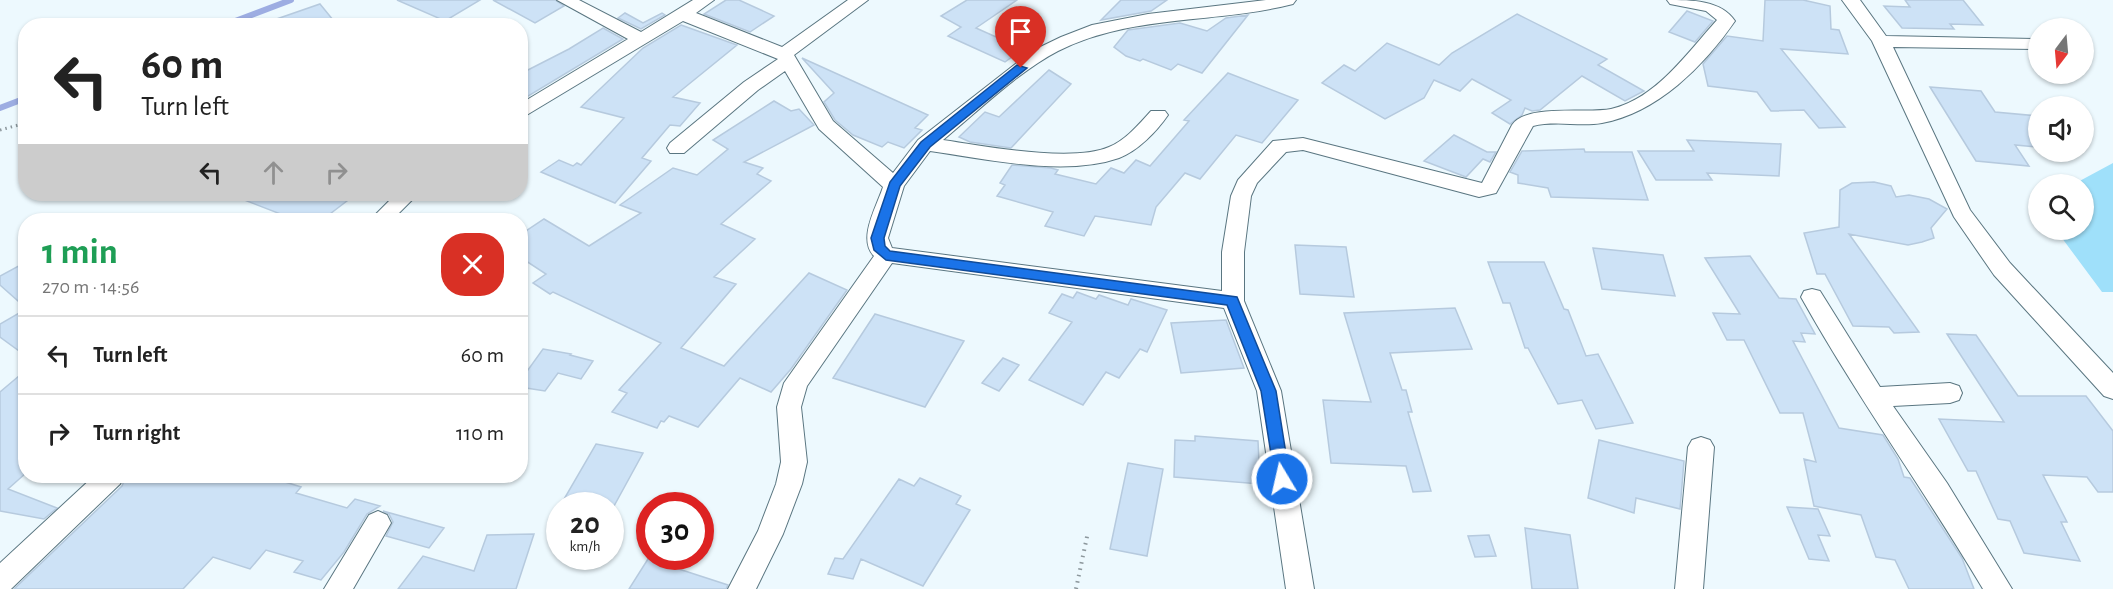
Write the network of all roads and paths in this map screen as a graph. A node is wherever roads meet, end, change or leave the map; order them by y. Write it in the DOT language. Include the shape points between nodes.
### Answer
graph roads {
  1 [pos="566,0"];
  2 [pos="705,0"];
  3 [pos="859,0"];
  4 [pos="1287,0"];
  5 [pos="1677,0"];
  6 [pos="1851,0"];
  7 [pos="682,14"];
  8 [pos="641,39"];
  9 [pos="1881,41"];
  10 [pos="2028,44"];
  11 [pos="786,57"];
  12 [pos="528,107"];
  13 [pos="1158,115"];
  14 [pos="18,125"];
  15 [pos="0,130"];
  16 [pos="925,144"];
  17 [pos="678,148"];
  18 [pos="894,185"];
  19 [pos="400,201"];
  20 [pos="388,213"];
  21 [pos="886,255"];
  22 [pos="1812,297"];
  23 [pos="1233,301"];
  24 [pos="2113,389"];
  25 [pos="1950,393"];
  26 [pos="1875,397"];
  27 [pos="1701,447"];
  28 [pos="104,483"];
  29 [pos="378,524"];
  30 [pos="1088,532"];
  31 [pos="0,581"];
  32 [pos="338,589"];
  33 [pos="742,589"];
  34 [pos="1076,589"];
  35 [pos="1300,589"];
  36 [pos="1689,589"];
  37 [pos="1998,589"];
  1 -- 8 [label="street"];
  2 -- 7 [label="street"];
  3 -- 11 [label="street"];
  4 -- 16 [label="street" via="1247,9 1131,22 1057,43"];
  5 -- 23 [label="street" via="1710,7 1721,12 1726,21 1658,93 1638,106 1600,117 1526,122 1489,188 1479,190 1303,144 1280,146 1248,180 1241,196 1233,252"];
  6 -- 9 [label="street"];
  7 -- 8 [label="street"];
  7 -- 11 [label="street"];
  8 -- 12 [label="street"];
  9 -- 10 [label="street"];
  9 -- 24 [label="street" via="1961,212 2002,269"];
  11 -- 17 [label="street"];
  11 -- 18 [label="street" via="826,125"];
  13 -- 16 [label="street" via="1128,145 1092,158 1050,158"];
  14 -- 15 [label="path"];
  16 -- 18 [label="street"];
  18 -- 21 [label="street" via="877,238 878,247"];
  19 -- 20 [label="street"];
  21 -- 23 [label="street"];
  21 -- 33 [label="street" via="796,383 789,407 794,462 789,484 770,534"];
  22 -- 26 [label="street" via="1850,363"];
  23 -- 35 [label="street" via="1269,391"];
  25 -- 26 [label="street"];
  26 -- 37 [label="street"];
  27 -- 36 [label="street"];
  28 -- 31 [label="street"];
  29 -- 32 [label="street"];
  30 -- 34 [label="path"];
}
